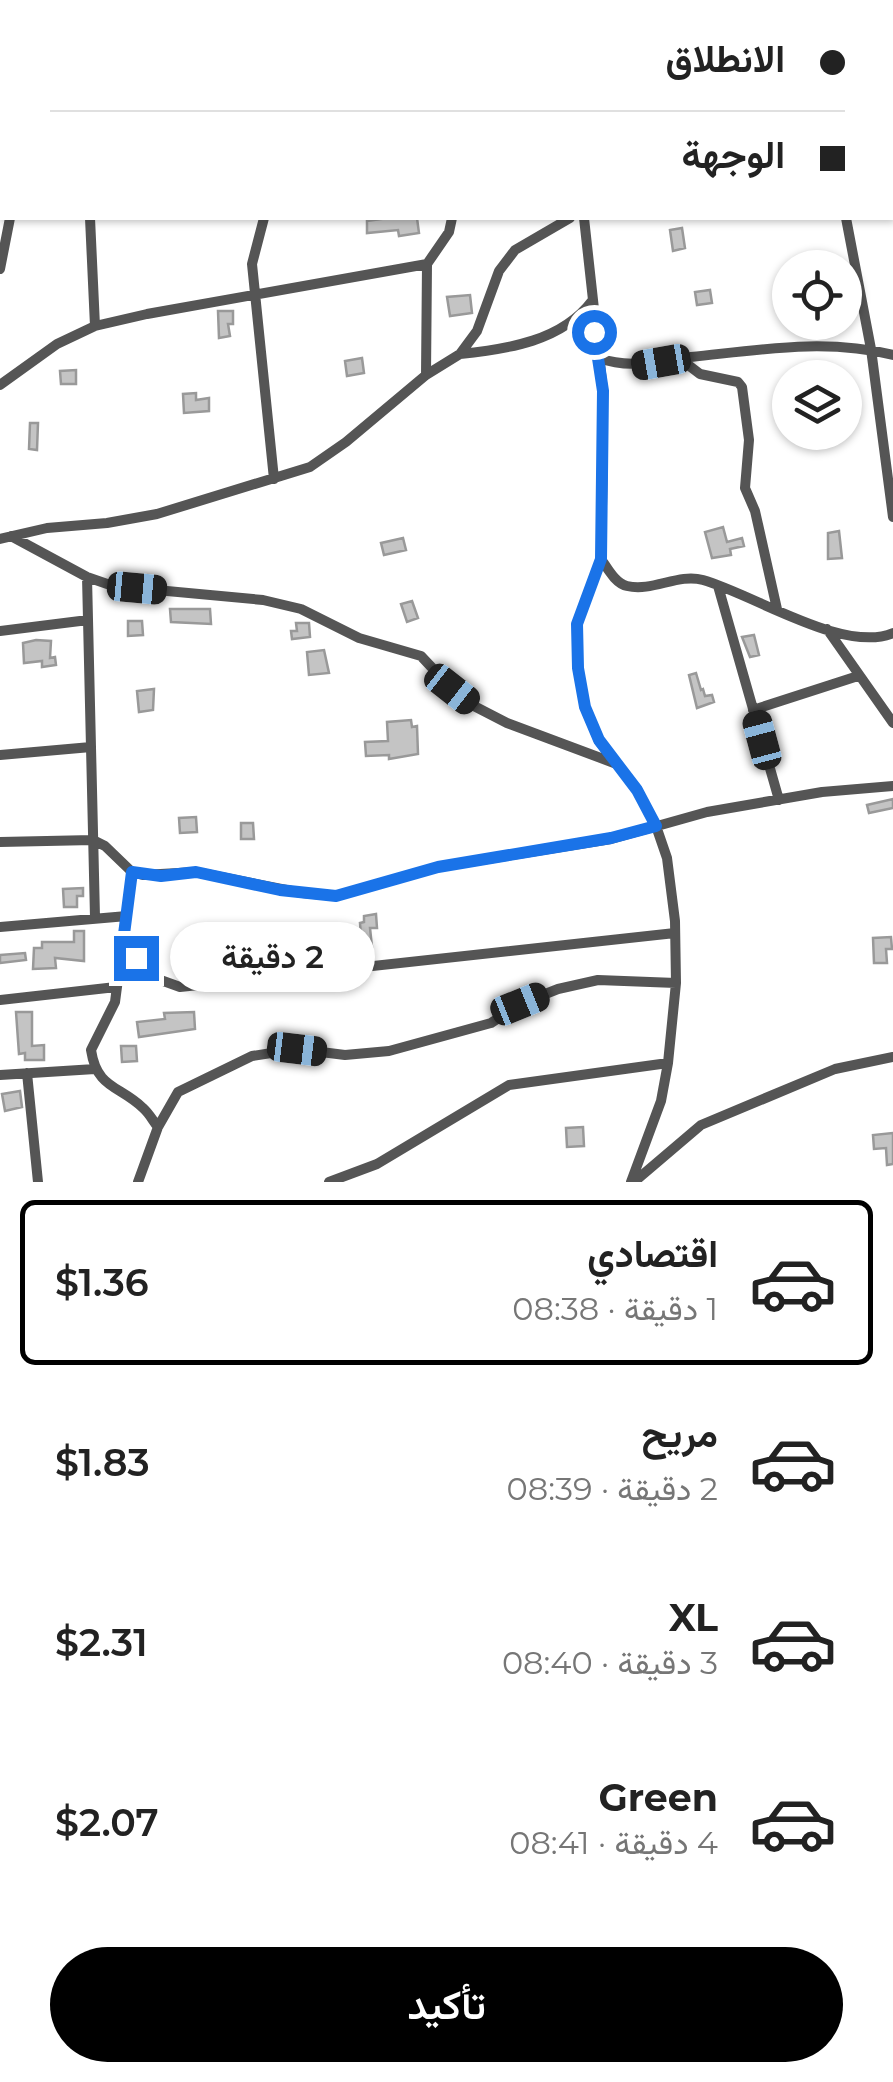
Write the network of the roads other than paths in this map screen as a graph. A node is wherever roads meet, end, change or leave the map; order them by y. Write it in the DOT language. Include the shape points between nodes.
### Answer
graph roads {
  1 [pos="10,220"];
  2 [pos="90,220"];
  3 [pos="263,220"];
  4 [pos="452,220"];
  5 [pos="567,220"];
  6 [pos="584,220"];
  7 [pos="846,220"];
  8 [pos="427,264"];
  9 [pos="0,268"];
  10 [pos="255,294"];
  11 [pos="592,301"];
  12 [pos="96,326"];
  13 [pos="871,349"];
  14 [pos="460,354"];
  15 [pos="893,354"];
  16 [pos="600,358"];
  17 [pos="679,358"];
  18 [pos="426,375"];
  19 [pos="0,386"];
  20 [pos="274,478"];
  21 [pos="892,509"];
  22 [pos="5,537"];
  23 [pos="601,559"];
  24 [pos="87,577"];
  25 [pos="718,586"];
  26 [pos="777,608"];
  27 [pos="88,620"];
  28 [pos="826,628"];
  29 [pos="0,631"];
  30 [pos="893,633"];
  31 [pos="858,676"];
  32 [pos="753,710"];
  33 [pos="893,723"];
  34 [pos="91,747"];
  35 [pos="0,754"];
  36 [pos="615,763"];
  37 [pos="893,786"];
  38 [pos="778,800"];
  39 [pos="656,826"];
  40 [pos="93,840"];
  41 [pos="0,842"];
  42 [pos="132,872"];
  43 [pos="127,916"];
  44 [pos="95,917"];
  45 [pos="0,926"];
  46 [pos="675,933"];
  47 [pos="123,942"];
  48 [pos="676,983"];
  49 [pos="116,988"];
  50 [pos="0,1000"];
  51 [pos="893,1057"];
  52 [pos="668,1063"];
  53 [pos="96,1069"];
  54 [pos="28,1074"];
  55 [pos="0,1075"];
  56 [pos="158,1128"];
  57 [pos="38,1182"];
  58 [pos="138,1182"];
  59 [pos="330,1182"];
  60 [pos="633,1182"];
  1 -- 9 [label="street"];
  2 -- 12 [label="street"];
  3 -- 10 [label="street" via="252,264"];
  4 -- 8 [label="street"];
  5 -- 14 [label="street" via="515,250"];
  6 -- 11 [label="street"];
  7 -- 13 [label="street"];
  8 -- 10 [label="street"];
  8 -- 18 [label="street"];
  10 -- 12 [label="street"];
  10 -- 20 [label="street"];
  11 -- 14 [label="street" via="560,330 508,349"];
  11 -- 16 [label="street"];
  12 -- 19 [label="street" via="57,344"];
  13 -- 15 [label="street"];
  13 -- 17 [label="street" via="821,344"];
  13 -- 21 [label="street"];
  14 -- 18 [label="street"];
  16 -- 17 [label="street" via="638,366"];
  16 -- 23 [label="street"];
  17 -- 26 [label="street" via="700,374 742,387 749,447 745,488"];
  18 -- 20 [label="street" via="310,467"];
  20 -- 22 [label="street" via="157,514"];
  22 -- 24 [label="street"];
  23 -- 25 [label="street" via="628,586 684,578"];
  23 -- 36 [label="street" via="577,624 578,668 585,707"];
  24 -- 27 [label="street"];
  24 -- 36 [label="street" via="301,610 360,638 421,656 452,689 507,723"];
  25 -- 26 [label="street"];
  25 -- 32 [label="street"];
  26 -- 28 [label="street"];
  27 -- 29 [label="street"];
  27 -- 34 [label="street"];
  28 -- 30 [label="street" via="858,637"];
  28 -- 31 [label="street"];
  31 -- 32 [label="street"];
  31 -- 33 [label="street"];
  32 -- 38 [label="street"];
  34 -- 35 [label="street"];
  34 -- 40 [label="street"];
  36 -- 39 [label="street"];
  37 -- 38 [label="street"];
  38 -- 39 [label="street"];
  39 -- 42 [label="street" via="438,867 336,896 196,872"];
  39 -- 46 [label="street" via="667,858"];
  40 -- 41 [label="street"];
  40 -- 42 [label="street"];
  40 -- 44 [label="street"];
  42 -- 43 [label="street"];
  43 -- 44 [label="street"];
  43 -- 47 [label="street"];
  44 -- 45 [label="street"];
  46 -- 47 [label="street" via="180,988 155,978"];
  46 -- 48 [label="street"];
  47 -- 49 [label="street"];
  48 -- 52 [label="street"];
  48 -- 56 [label="street" via="598,980 558,989 490,1023 389,1051 297,1049 252,1056 178,1092"];
  49 -- 50 [label="street"];
  49 -- 53 [label="street" via="109,1018 90,1050"];
  51 -- 60 [label="street" via="836,1069 700,1125"];
  52 -- 59 [label="street" via="508,1086 377,1164"];
  52 -- 60 [label="street"];
  53 -- 54 [label="street"];
  53 -- 56 [label="street"];
  54 -- 55 [label="street"];
  54 -- 57 [label="street"];
  56 -- 58 [label="street"];
}
